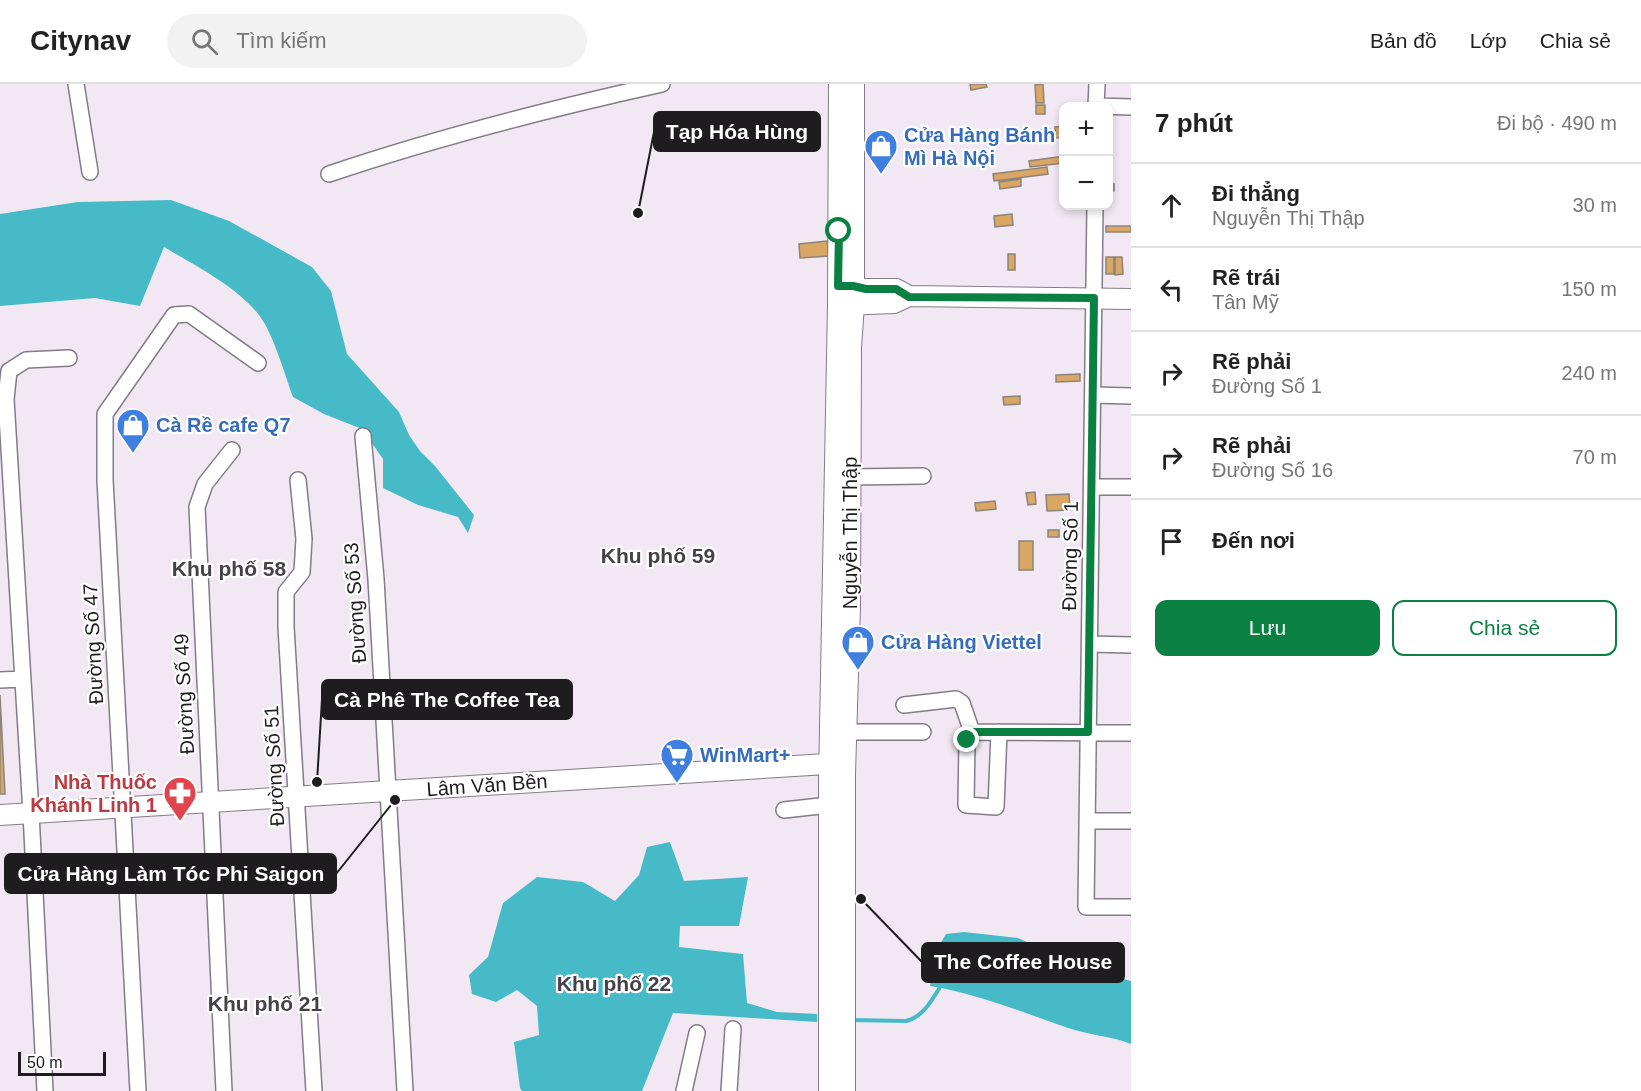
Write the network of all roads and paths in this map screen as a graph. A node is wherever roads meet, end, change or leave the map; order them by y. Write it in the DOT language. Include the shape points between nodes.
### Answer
graph roads {
  1 [pos="76,84"];
  2 [pos="662,84"];
  3 [pos="839,84"];
  4 [pos="854,84"];
  5 [pos="1097,84"];
  6 [pos="1096,102"];
  7 [pos="1113,106"];
  8 [pos="1131,106"];
  9 [pos="90,172"];
  10 [pos="329,174"];
  11 [pos="1095,210"];
  12 [pos="846,296"];
  13 [pos="1094,298"];
  14 [pos="1131,299"];
  15 [pos="844,347"];
  16 [pos="69,358"];
  17 [pos="258,363"];
  18 [pos="1093,395"];
  19 [pos="1131,396"];
  20 [pos="363,436"];
  21 [pos="232,450"];
  22 [pos="923,476"];
  23 [pos="851,477"];
  24 [pos="298,480"];
  25 [pos="1092,488"];
  26 [pos="1131,488"];
  27 [pos="1090,644"];
  28 [pos="1131,645"];
  29 [pos="23,679"];
  30 [pos="0,680"];
  31 [pos="904,705"];
  32 [pos="846,732"];
  33 [pos="923,732"];
  34 [pos="972,732"];
  35 [pos="999,732"];
  36 [pos="1088,732"];
  37 [pos="1131,733"];
  38 [pos="838,763"];
  39 [pos="387,791"];
  40 [pos="296,797"];
  41 [pos="211,802"];
  42 [pos="829,805"];
  43 [pos="123,808"];
  44 [pos="784,810"];
  45 [pos="32,813"];
  46 [pos="0,815"];
  47 [pos="1087,821"];
  48 [pos="1131,821"];
  49 [pos="1131,907"];
  50 [pos="837,1003"];
  51 [pos="733,1029"];
  52 [pos="697,1032"];
  53 [pos="837,1035"];
  54 [pos="45,1091"];
  55 [pos="138,1091"];
  56 [pos="224,1091"];
  57 [pos="314,1091"];
  58 [pos="405,1091"];
  59 [pos="684,1091"];
  60 [pos="729,1091"];
  61 [pos="829,1091"];
  62 [pos="845,1091"];
  1 -- 9 [label="street"];
  2 -- 10 [label="street" via="548,109 406,148"];
  3 -- 12 [label="main road, Nguyễn Thị Thập"];
  4 -- 12 [label="main road, Nguyễn Thị Thập"];
  5 -- 6 [label="street"];
  7 -- 8 [label="street"];
  11 -- 13 [label="street, Đường Số 1"];
  12 -- 13 [label="main road" via="866,289 896,289 909,297"];
  12 -- 15 [label="main road, Nguyễn Thị Thập"];
  13 -- 14 [label="main road"];
  13 -- 18 [label="street, Đường Số 1"];
  15 -- 23 [label="main road, Nguyễn Thị Thập"];
  15 -- 38 [label="main road, Nguyễn Thị Thập"];
  16 -- 29 [label="street" via="26,360 9,371 6,399"];
  17 -- 43 [label="street, Đường Số 47" via="189,314 174,315 105,414 105,480"];
  18 -- 19 [label="street"];
  18 -- 25 [label="street, Đường Số 1"];
  20 -- 39 [label="street, Đường Số 53" via="376,579"];
  21 -- 41 [label="street, Đường Số 49" via="205,484 198,507"];
  22 -- 23 [label="street"];
  23 -- 32 [label="main road, Nguyễn Thị Thập"];
  24 -- 40 [label="street, Đường Số 51" via="304,539 302,572 286,592"];
  25 -- 26 [label="street"];
  25 -- 27 [label="street, Đường Số 1"];
  27 -- 28 [label="street"];
  27 -- 36 [label="street, Đường Số 1"];
  29 -- 30 [label="street"];
  29 -- 45 [label="street"];
  31 -- 34 [label="street" via="956,699 962,703"];
  32 -- 33 [label="street"];
  32 -- 38 [label="main road, Nguyễn Thị Thập"];
  34 -- 35 [label="street"];
  34 -- 35 [label="street" via="967,740 966,805 996,807"];
  35 -- 36 [label="street"];
  36 -- 37 [label="street"];
  36 -- 47 [label="street, Đường Số 1"];
  38 -- 39 [label="main road, Lâm Văn Bền"];
  38 -- 42 [label="main road, Nguyễn Thị Thập"];
  38 -- 50 [label="main road, Nguyễn Thị Thập"];
  39 -- 40 [label="main road, Lâm Văn Bền"];
  39 -- 58 [label="street, Đường Số 53"];
  40 -- 41 [label="main road, Lâm Văn Bền"];
  40 -- 57 [label="street, Đường Số 51"];
  41 -- 43 [label="main road, Lâm Văn Bền"];
  41 -- 56 [label="street, Đường Số 49"];
  42 -- 44 [label="street"];
  42 -- 50 [label="main road, Nguyễn Thị Thập"];
  43 -- 45 [label="main road, Lâm Văn Bền"];
  43 -- 55 [label="street, Đường Số 47"];
  45 -- 46 [label="main road, Lâm Văn Bền"];
  45 -- 54 [label="street"];
  47 -- 48 [label="street"];
  47 -- 49 [label="street, Đường Số 1" via="1086,907"];
  50 -- 53 [label="main road, Nguyễn Thị Thập"];
  51 -- 60 [label="street"];
  52 -- 59 [label="street"];
  53 -- 61 [label="main road, Nguyễn Thị Thập"];
  53 -- 62 [label="main road, Nguyễn Thị Thập"];
}
